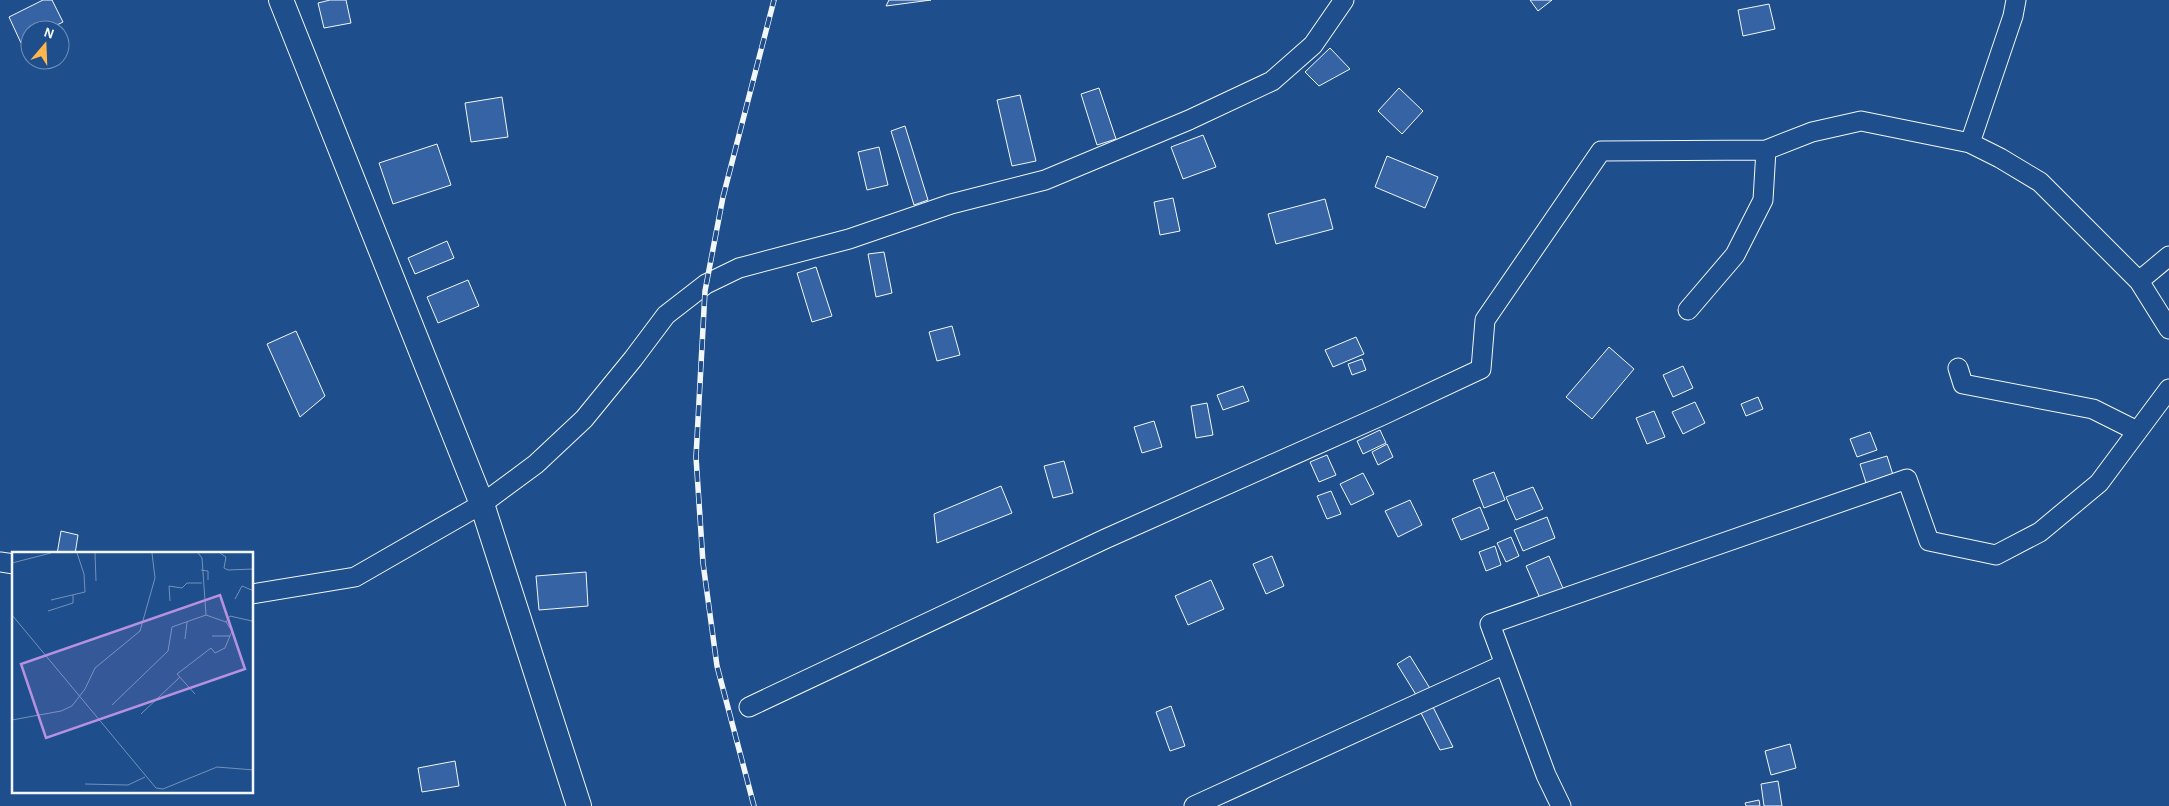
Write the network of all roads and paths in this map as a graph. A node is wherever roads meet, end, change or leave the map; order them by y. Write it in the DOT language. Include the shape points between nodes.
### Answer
graph roads {
  1 [pos="281,0"];
  2 [pos="1344,0"];
  3 [pos="2016,0"];
  4 [pos="1970,143"];
  5 [pos="1766,150"];
  6 [pos="2169,256"];
  7 [pos="2139,282"];
  8 [pos="1688,310"];
  9 [pos="2169,329"];
  10 [pos="1958,368"];
  11 [pos="2169,389"];
  12 [pos="2136,431"];
  13 [pos="482,504"];
  14 [pos="254,594"];
  15 [pos="1505,664"];
  16 [pos="749,707"];
  17 [pos="579,806"];
  18 [pos="1194,806"];
  19 [pos="1561,806"];
  1 -- 13 [label="main road"];
  2 -- 13 [label="street" via="1312,45 1272,81 1189,120 1045,180 951,204 849,239 739,268 706,284 666,315 584,419 536,464"];
  3 -- 4 [label="street" via="2014,16"];
  4 -- 5 [label="street" via="1861,120 1812,132"];
  4 -- 7 [label="street" via="2040,182"];
  5 -- 8 [label="street" via="1764,200 1735,255"];
  5 -- 16 [label="street" via="1601,152 1485,320 1481,369"];
  6 -- 7 [label="street"];
  7 -- 9 [label="street"];
  10 -- 12 [label="street" via="1963,384 2093,409"];
  11 -- 12 [label="street"];
  12 -- 15 [label="street" via="2099,484 2040,532 1996,555 1929,541 1907,479 1490,624"];
  13 -- 14 [label="street" via="355,577"];
  13 -- 17 [label="main road"];
  15 -- 18 [label="street"];
  15 -- 19 [label="street" via="1546,775"];
}
